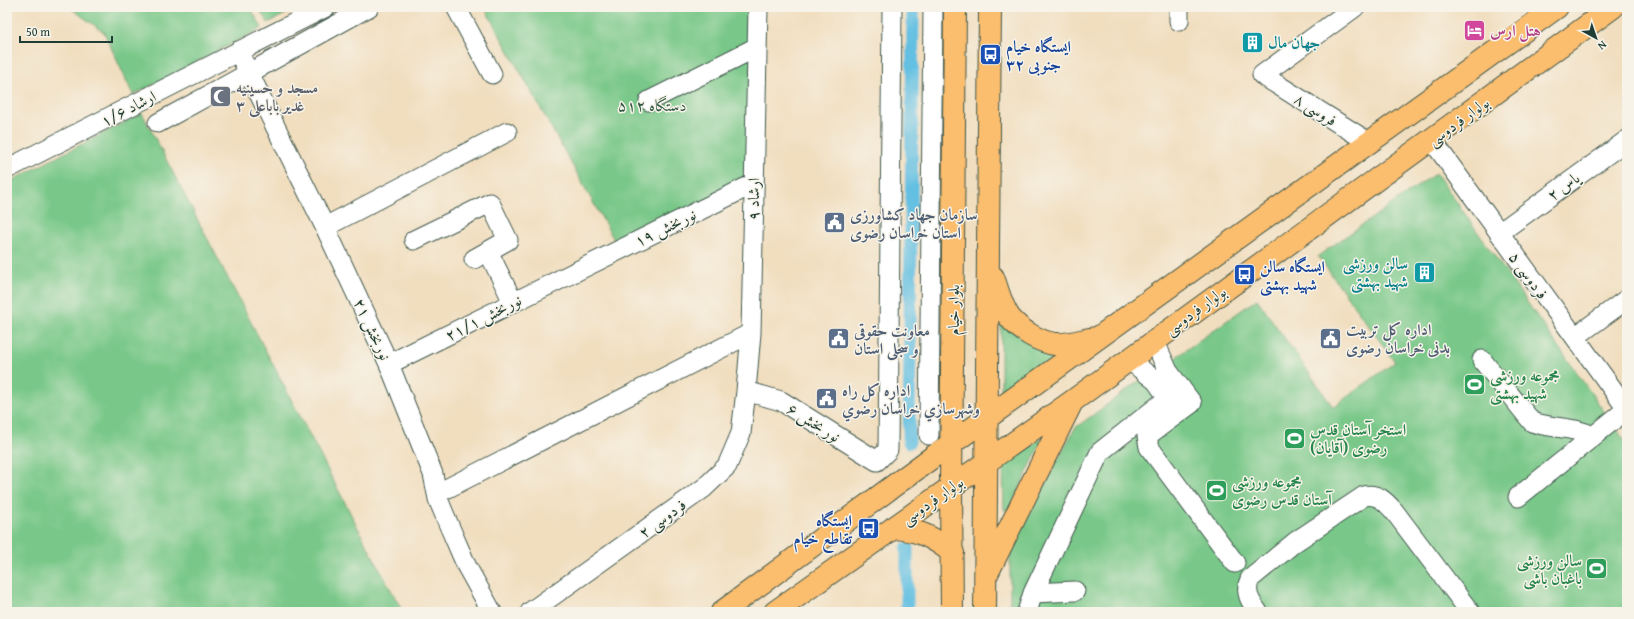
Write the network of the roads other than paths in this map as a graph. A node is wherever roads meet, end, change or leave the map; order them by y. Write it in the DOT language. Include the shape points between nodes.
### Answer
graph roads {
  1 [pos="326,7"];
  2 [pos="369,7"];
  3 [pos="456,7"];
  4 [pos="758,7"];
  5 [pos="892,7"];
  6 [pos="933,7"];
  7 [pos="955,7"];
  8 [pos="990,7"];
  9 [pos="1355,7"];
  10 [pos="1558,7"];
  11 [pos="1613,7"];
  12 [pos="757,47"];
  13 [pos="243,49"];
  14 [pos="250,73"];
  15 [pos="492,74"];
  16 [pos="649,101"];
  17 [pos="158,123"];
  18 [pos="507,132"];
  19 [pos="1432,140"];
  20 [pos="1627,140"];
  21 [pos="1370,143"];
  22 [pos="7,169"];
  23 [pos="753,184"];
  24 [pos="325,227"];
  25 [pos="1499,233"];
  26 [pos="414,240"];
  27 [pos="988,258"];
  28 [pos="576,270"];
  29 [pos="1627,300"];
  30 [pos="513,302"];
  31 [pos="751,333"];
  32 [pos="1102,336"];
  33 [pos="1575,337"];
  34 [pos="1154,340"];
  35 [pos="1128,359"];
  36 [pos="1482,360"];
  37 [pos="389,364"];
  38 [pos="746,391"];
  39 [pos="1174,393"];
  40 [pos="1074,400"];
  41 [pos="1626,404"];
  42 [pos="987,420"];
  43 [pos="1127,430"];
  44 [pos="929,435"];
  45 [pos="1592,436"];
  46 [pos="952,443"];
  47 [pos="986,462"];
  48 [pos="951,486"];
  49 [pos="448,488"];
  50 [pos="1518,497"];
  51 [pos="893,528"];
  52 [pos="953,553"];
  53 [pos="985,579"];
  54 [pos="1075,591"];
  55 [pos="1033,594"];
  56 [pos="492,612"];
  57 [pos="530,612"];
  58 [pos="722,612"];
  59 [pos="775,612"];
  60 [pos="952,612"];
  61 [pos="985,612"];
  62 [pos="1027,612"];
  63 [pos="1258,612"];
  64 [pos="1470,612"];
  1 -- 13 [label="street, ارشاد ۱/۶"];
  2 -- 14 [label="street"];
  3 -- 15 [label="street"];
  4 -- 12 [label="street, ارشاد ۹"];
  5 -- 38 [label="street, نور بخش ۶" via="888,450 877,461 781,401"];
  6 -- 44 [label="street"];
  7 -- 46 [label="main road, بلوار خیام"];
  8 -- 27 [label="main road"];
  9 -- 21 [label="street, فروسی ۸" via="1262,75"];
  10 -- 21 [label="main road, بولوار فردوسی"];
  11 -- 19 [label="main road, بولوار فردوسی"];
  12 -- 16 [label="street"];
  12 -- 23 [label="street, ارشاد ۹"];
  13 -- 14 [label="street, نوربخش ۲۱"];
  13 -- 22 [label="street, ارشاد ۱/۶"];
  14 -- 17 [label="street"];
  14 -- 24 [label="street, نوربخش ۲۱"];
  18 -- 24 [label="street"];
  19 -- 25 [label="street, فردوسی ۵"];
  19 -- 34 [label="main road, بولوار فردوسی"];
  20 -- 25 [label="street, یاس ۲"];
  21 -- 32 [label="main road, بولوار فردوسی"];
  23 -- 28 [label="street, نوربخش ۱۹"];
  23 -- 31 [label="street, ارشاد ۹"];
  24 -- 37 [label="street, نوربخش ۲۱"];
  25 -- 33 [label="street, فردوسی ۵"];
  26 -- 30 [label="street" via="490,203 508,240 481,255"];
  27 -- 32 [label="main road" via="1000,299 1010,318 1024,330 1040,340 1055,344"];
  27 -- 42 [label="main road"];
  28 -- 30 [label="street, نوربخش ۲۱/۱"];
  29 -- 33 [label="street"];
  30 -- 37 [label="street, نوربخش ۲۱/۱"];
  31 -- 38 [label="street, ارشاد ۹"];
  31 -- 49 [label="street"];
  32 -- 42 [label="main road, بولوار فردوسی"];
  33 -- 41 [label="street, فردوسی ۵"];
  34 -- 35 [label="main road, بولوار فردوسی"];
  34 -- 39 [label="street" via="1168,371"];
  35 -- 39 [label="street"];
  35 -- 40 [label="main road, بولوار فردوسی"];
  36 -- 45 [label="street" via="1532,422 1580,430"];
  37 -- 56 [label="street, نوربخش ۲۱" via="433,474 438,500 467,566"];
  38 -- 57 [label="street, فردوسی ۲" via="741,433 727,466 704,488"];
  39 -- 43 [label="street"];
  39 -- 43 [label="street" via="1192,403 1147,436 1149,447 1236,562"];
  40 -- 47 [label="main road, بولوار فردوسی"];
  40 -- 53 [label="main road"];
  41 -- 45 [label="street"];
  42 -- 46 [label="main road, بولوار فردوسی"];
  42 -- 47 [label="main road"];
  43 -- 55 [label="street" via="1100,452"];
  45 -- 50 [label="street"];
  46 -- 48 [label="main road, بلوار خیام"];
  46 -- 58 [label="main road, بولوار فردوسی"];
  47 -- 48 [label="main road, بولوار فردوسی"];
  47 -- 53 [label="main road"];
  48 -- 51 [label="main road, بولوار فردوسی"];
  48 -- 52 [label="main road, بلوار خیام"];
  51 -- 52 [label="main road" via="908,528 923,533"];
  51 -- 59 [label="main road, بولوار فردوسی"];
  52 -- 60 [label="main road, بلوار خیام"];
  53 -- 61 [label="main road"];
  54 -- 55 [label="street"];
  55 -- 62 [label="street"];
  63 -- 64 [label="street" via="1250,602 1247,592 1250,579 1295,542 1364,496 1373,494 1382,498 1394,511"];
}
